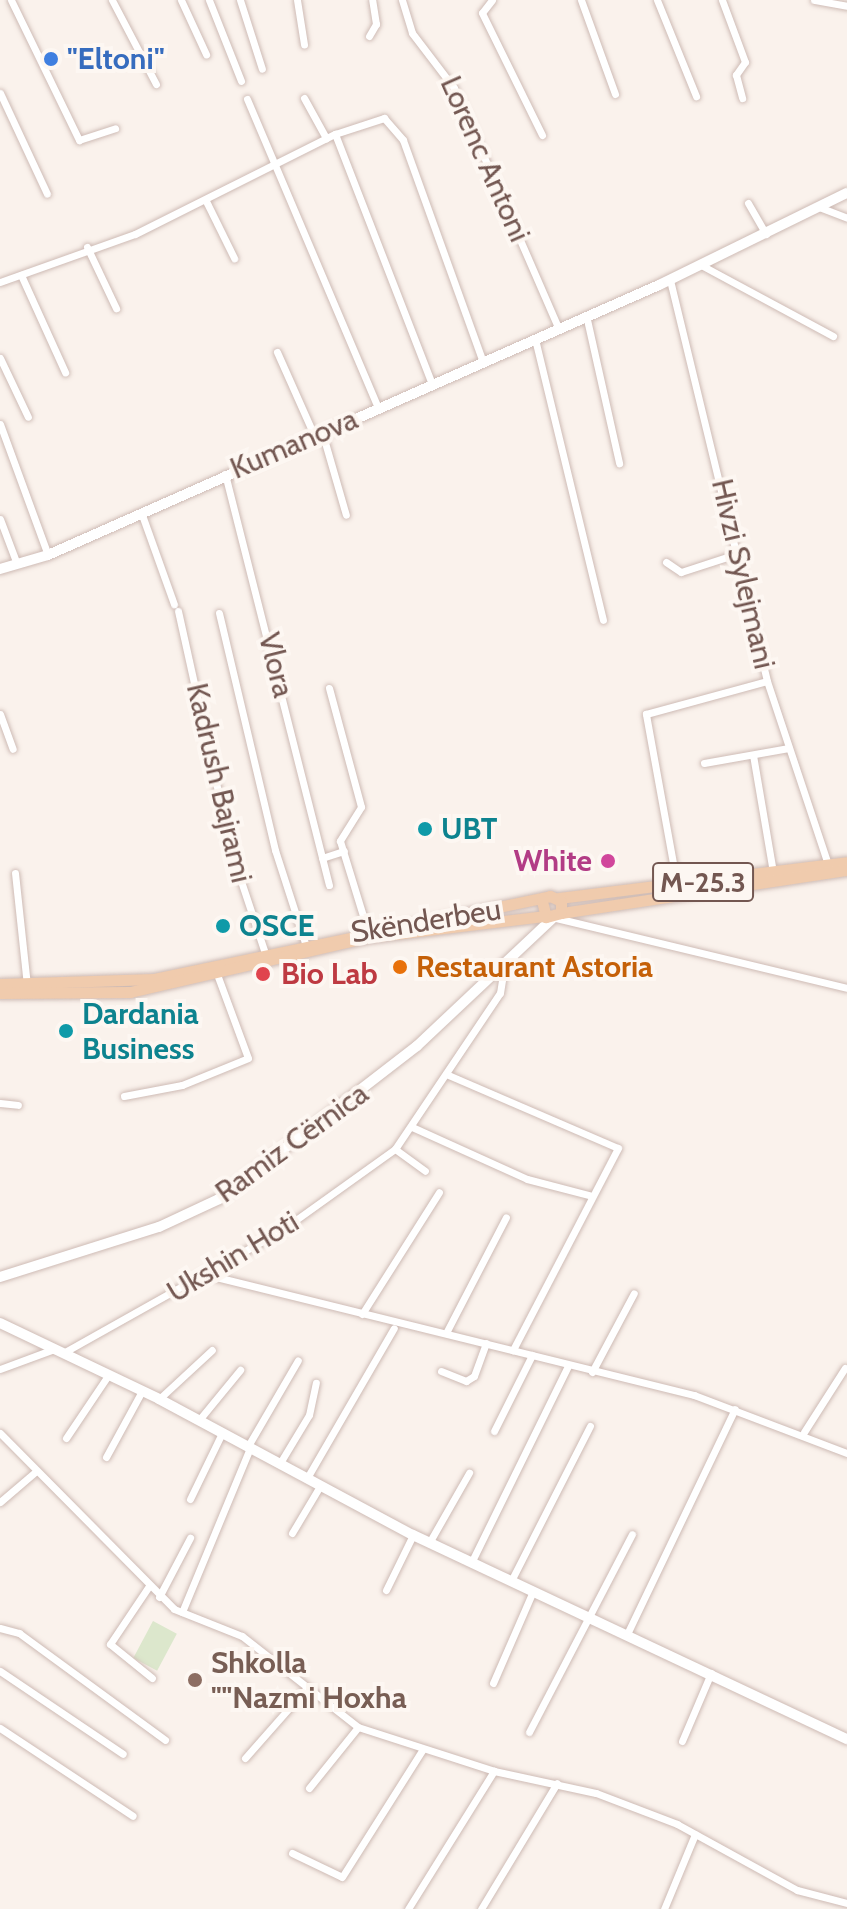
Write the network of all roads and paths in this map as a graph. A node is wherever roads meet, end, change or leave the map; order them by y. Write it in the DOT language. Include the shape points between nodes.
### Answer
graph roads {
  1 [pos="11,0"];
  2 [pos="112,0"];
  3 [pos="181,0"];
  4 [pos="209,0"];
  5 [pos="240,0"];
  6 [pos="297,0"];
  7 [pos="372,0"];
  8 [pos="402,0"];
  9 [pos="492,0"];
  10 [pos="581,0"];
  11 [pos="657,0"];
  12 [pos="722,0"];
  13 [pos="814,0"];
  14 [pos="847,6"];
  15 [pos="369,36"];
  16 [pos="304,44"];
  17 [pos="206,54"];
  18 [pos="262,69"];
  19 [pos="241,81"];
  20 [pos="156,84"];
  21 [pos="0,93"];
  22 [pos="615,94"];
  23 [pos="696,96"];
  24 [pos="304,98"];
  25 [pos="742,98"];
  26 [pos="247,99"];
  27 [pos="115,128"];
  28 [pos="542,135"];
  29 [pos="330,136"];
  30 [pos="275,164"];
  31 [pos="847,193"];
  32 [pos="47,194"];
  33 [pos="206,201"];
  34 [pos="748,203"];
  35 [pos="819,207"];
  36 [pos="847,218"];
  37 [pos="766,234"];
  38 [pos="87,247"];
  39 [pos="234,258"];
  40 [pos="701,265"];
  41 [pos="21,275"];
  42 [pos="670,280"];
  43 [pos="0,282"];
  44 [pos="116,308"];
  45 [pos="586,315"];
  46 [pos="558,327"];
  47 [pos="833,336"];
  48 [pos="534,337"];
  49 [pos="277,352"];
  50 [pos="0,358"];
  51 [pos="482,359"];
  52 [pos="65,372"];
  53 [pos="432,384"];
  54 [pos="378,408"];
  55 [pos="28,417"];
  56 [pos="0,424"];
  57 [pos="318,433"];
  58 [pos="619,463"];
  59 [pos="225,474"];
  60 [pos="141,511"];
  61 [pos="346,515"];
  62 [pos="0,519"];
  63 [pos="739,553"];
  64 [pos="48,555"];
  65 [pos="666,562"];
  66 [pos="17,564"];
  67 [pos="0,569"];
  68 [pos="219,613"];
  69 [pos="603,620"];
  70 [pos="767,681"];
  71 [pos="329,688"];
  72 [pos="0,714"];
  73 [pos="789,748"];
  74 [pos="13,749"];
  75 [pos="753,755"];
  76 [pos="704,763"];
  77 [pos="344,851"];
  78 [pos="322,858"];
  79 [pos="847,862"];
  80 [pos="828,864"];
  81 [pos="847,870"];
  82 [pos="773,872"];
  83 [pos="15,873"];
  84 [pos="329,885"];
  85 [pos="677,885"];
  86 [pos="559,898"];
  87 [pos="544,916"];
  88 [pos="367,929"];
  89 [pos="305,943"];
  90 [pos="265,953"];
  91 [pos="504,968"];
  92 [pos="217,974"];
  93 [pos="0,984"];
  94 [pos="27,985"];
  95 [pos="847,988"];
  96 [pos="0,993"];
  97 [pos="446,1074"];
  98 [pos="124,1096"];
  99 [pos="0,1103"];
  100 [pos="18,1105"];
  101 [pos="412,1127"];
  102 [pos="395,1149"];
  103 [pos="425,1171"];
  104 [pos="439,1192"];
  105 [pos="589,1195"];
  106 [pos="506,1217"];
  107 [pos="208,1275"];
  108 [pos="0,1277"];
  109 [pos="634,1293"];
  110 [pos="362,1314"];
  111 [pos="0,1323"];
  112 [pos="394,1328"];
  113 [pos="447,1331"];
  114 [pos="486,1343"];
  115 [pos="212,1350"];
  116 [pos="513,1350"];
  117 [pos="59,1351"];
  118 [pos="532,1355"];
  119 [pos="298,1360"];
  120 [pos="568,1366"];
  121 [pos="845,1368"];
  122 [pos="0,1369"];
  123 [pos="240,1370"];
  124 [pos="441,1371"];
  125 [pos="592,1372"];
  126 [pos="109,1374"];
  127 [pos="316,1383"];
  128 [pos="142,1391"];
  129 [pos="159,1399"];
  130 [pos="735,1409"];
  131 [pos="199,1420"];
  132 [pos="590,1426"];
  133 [pos="494,1431"];
  134 [pos="804,1432"];
  135 [pos="0,1433"];
  136 [pos="222,1433"];
  137 [pos="66,1438"];
  138 [pos="249,1447"];
  139 [pos="847,1453"];
  140 [pos="106,1457"];
  141 [pos="280,1463"];
  142 [pos="35,1472"];
  143 [pos="469,1473"];
  144 [pos="307,1478"];
  145 [pos="320,1486"];
  146 [pos="190,1499"];
  147 [pos="0,1502"];
  148 [pos="292,1533"];
  149 [pos="632,1534"];
  150 [pos="413,1535"];
  151 [pos="190,1538"];
  152 [pos="429,1543"];
  153 [pos="471,1563"];
  154 [pos="511,1581"];
  155 [pos="149,1586"];
  156 [pos="386,1590"];
  157 [pos="533,1591"];
  158 [pos="159,1597"];
  159 [pos="182,1612"];
  160 [pos="589,1615"];
  161 [pos="0,1628"];
  162 [pos="628,1632"];
  163 [pos="0,1671"];
  164 [pos="712,1672"];
  165 [pos="152,1678"];
  166 [pos="493,1683"];
  167 [pos="305,1690"];
  168 [pos="358,1727"];
  169 [pos="0,1728"];
  170 [pos="529,1732"];
  171 [pos="847,1739"];
  172 [pos="165,1740"];
  173 [pos="682,1741"];
  174 [pos="423,1749"];
  175 [pos="123,1754"];
  176 [pos="245,1758"];
  177 [pos="494,1771"];
  178 [pos="557,1783"];
  179 [pos="309,1788"];
  180 [pos="133,1816"];
  181 [pos="695,1834"];
  182 [pos="292,1853"];
  183 [pos="847,1903"];
  184 [pos="408,1909"];
  185 [pos="481,1909"];
  186 [pos="664,1909"];
  1 -- 27 [label="street" via="79,140"];
  2 -- 20 [label="street"];
  3 -- 17 [label="street"];
  4 -- 19 [label="street"];
  5 -- 18 [label="street"];
  6 -- 16 [label="street"];
  7 -- 15 [label="street" via="376,24"];
  8 -- 46 [label="street, Lorenc Antoni" via="412,33 454,88"];
  9 -- 28 [label="street" via="482,13"];
  10 -- 22 [label="street"];
  11 -- 23 [label="street"];
  12 -- 25 [label="street" via="745,62 736,75"];
  13 -- 14 [label="street"];
  21 -- 32 [label="street"];
  24 -- 29 [label="street"];
  26 -- 30 [label="street"];
  29 -- 30 [label="street"];
  29 -- 51 [label="street" via="384,118 403,140"];
  29 -- 53 [label="street"];
  30 -- 33 [label="street"];
  30 -- 54 [label="street"];
  31 -- 35 [label="street, Kumanova"];
  33 -- 38 [label="street"];
  33 -- 39 [label="street"];
  34 -- 37 [label="street"];
  35 -- 36 [label="street"];
  35 -- 37 [label="street, Kumanova"];
  37 -- 40 [label="street, Kumanova"];
  38 -- 41 [label="street"];
  38 -- 44 [label="street"];
  40 -- 42 [label="street, Kumanova"];
  40 -- 47 [label="street"];
  41 -- 43 [label="street"];
  41 -- 52 [label="street"];
  42 -- 45 [label="street, Kumanova"];
  42 -- 63 [label="street, Hivzi Sylejmani"];
  45 -- 46 [label="street, Kumanova"];
  45 -- 58 [label="street"];
  46 -- 48 [label="street, Kumanova"];
  48 -- 51 [label="street, Kumanova"];
  48 -- 69 [label="street"];
  49 -- 57 [label="street"];
  50 -- 55 [label="street"];
  51 -- 53 [label="street, Kumanova"];
  53 -- 54 [label="street, Kumanova"];
  54 -- 57 [label="street, Kumanova"];
  56 -- 64 [label="street"];
  57 -- 59 [label="street, Kumanova"];
  57 -- 61 [label="street"];
  59 -- 60 [label="street, Kumanova"];
  59 -- 78 [label="street, Vlora"];
  60 -- 64 [label="street, Kumanova"];
  60 -- 90 [label="street, Kadrush Bajrami" via="176,608 232,854"];
  62 -- 66 [label="street"];
  63 -- 65 [label="street" via="681,572"];
  63 -- 70 [label="street, Hivzi Sylejmani"];
  64 -- 66 [label="street, Kumanova"];
  66 -- 67 [label="street, Kumanova"];
  68 -- 89 [label="street"];
  70 -- 73 [label="street, Hivzi Sylejmani"];
  70 -- 85 [label="street" via="646,714"];
  71 -- 77 [label="street, Vlora" via="361,807 339,833"];
  72 -- 74 [label="street"];
  73 -- 75 [label="street"];
  73 -- 80 [label="street, Hivzi Sylejmani"];
  75 -- 76 [label="street"];
  75 -- 82 [label="street"];
  77 -- 78 [label="street"];
  77 -- 88 [label="street"];
  78 -- 84 [label="street, Vlora"];
  79 -- 80 [label="main road, M-25.3"];
  80 -- 82 [label="main road, M-25.3"];
  81 -- 87 [label="main road, M-25.3"];
  82 -- 85 [label="main road, M-25.3"];
  83 -- 94 [label="street"];
  85 -- 86 [label="main road, M-25.3"];
  86 -- 87 [label="main road, M-25.3"];
  86 -- 87 [label="main road"];
  87 -- 88 [label="main road, Skënderbeu / M-25.3"];
  87 -- 91 [label="street, Ramiz Cërnica"];
  87 -- 92 [label="main road, Skënderbeu / M-25.3" via="369,937"];
  87 -- 95 [label="street"];
  88 -- 89 [label="main road, Skënderbeu / M-25.3"];
  89 -- 90 [label="main road, Skënderbeu / M-25.3"];
  90 -- 94 [label="main road, Skënderbeu / M-25.3" via="129,983"];
  91 -- 97 [label="street, Ukshin Hoti" via="500,993"];
  91 -- 108 [label="street, Ramiz Cërnica" via="365,1089 219,1199 159,1227"];
  92 -- 96 [label="main road, Skënderbeu / M-25.3" via="130,992"];
  92 -- 98 [label="street" via="248,1058 182,1085"];
  93 -- 94 [label="main road, Skënderbeu / M-25.3"];
  97 -- 101 [label="street, Ukshin Hoti"];
  97 -- 105 [label="street" via="617,1147"];
  99 -- 100 [label="street"];
  101 -- 102 [label="street, Ukshin Hoti"];
  101 -- 105 [label="street" via="527,1179"];
  102 -- 103 [label="street"];
  102 -- 107 [label="street, Ukshin Hoti"];
  104 -- 110 [label="street"];
  105 -- 116 [label="street"];
  106 -- 113 [label="street"];
  107 -- 110 [label="street"];
  107 -- 117 [label="street, Ukshin Hoti"];
  109 -- 125 [label="street"];
  110 -- 113 [label="street"];
  111 -- 117 [label="street"];
  112 -- 144 [label="street"];
  113 -- 114 [label="street"];
  114 -- 116 [label="street"];
  114 -- 124 [label="street" via="474,1376"];
  115 -- 129 [label="street"];
  116 -- 118 [label="street"];
  117 -- 122 [label="street, Ukshin Hoti"];
  117 -- 126 [label="street"];
  118 -- 120 [label="street"];
  118 -- 133 [label="street"];
  119 -- 138 [label="street"];
  120 -- 125 [label="street"];
  120 -- 153 [label="street"];
  121 -- 134 [label="street"];
  123 -- 131 [label="street"];
  125 -- 130 [label="street"];
  126 -- 128 [label="street"];
  126 -- 137 [label="street"];
  127 -- 141 [label="street" via="309,1415"];
  128 -- 129 [label="street"];
  128 -- 140 [label="street"];
  129 -- 131 [label="street"];
  130 -- 134 [label="street"];
  130 -- 162 [label="street"];
  131 -- 136 [label="street"];
  132 -- 154 [label="street"];
  134 -- 139 [label="street"];
  135 -- 142 [label="street"];
  136 -- 138 [label="street"];
  136 -- 146 [label="street"];
  138 -- 141 [label="street"];
  138 -- 159 [label="street"];
  141 -- 144 [label="street"];
  142 -- 147 [label="street"];
  142 -- 155 [label="street"];
  143 -- 152 [label="street"];
  144 -- 145 [label="street"];
  145 -- 148 [label="street"];
  145 -- 150 [label="street"];
  149 -- 160 [label="street"];
  150 -- 152 [label="street"];
  150 -- 156 [label="street"];
  151 -- 158 [label="street"];
  152 -- 153 [label="street"];
  153 -- 154 [label="street"];
  154 -- 157 [label="street"];
  155 -- 158 [label="street"];
  155 -- 165 [label="street" via="110,1644"];
  157 -- 160 [label="street"];
  157 -- 166 [label="street"];
  158 -- 159 [label="street"];
  159 -- 167 [label="street" via="242,1636"];
  160 -- 162 [label="street"];
  160 -- 170 [label="street"];
  161 -- 172 [label="street" via="19,1633"];
  162 -- 164 [label="street"];
  163 -- 175 [label="street"];
  164 -- 171 [label="street"];
  164 -- 173 [label="street"];
  167 -- 168 [label="street"];
  167 -- 176 [label="street"];
  168 -- 174 [label="street"];
  168 -- 179 [label="street"];
  169 -- 180 [label="street"];
  174 -- 177 [label="street"];
  174 -- 182 [label="street" via="342,1877"];
  177 -- 178 [label="street"];
  177 -- 184 [label="street"];
  178 -- 181 [label="street"];
  178 -- 185 [label="street"];
  181 -- 183 [label="street" via="797,1890"];
  181 -- 186 [label="street"];
}
